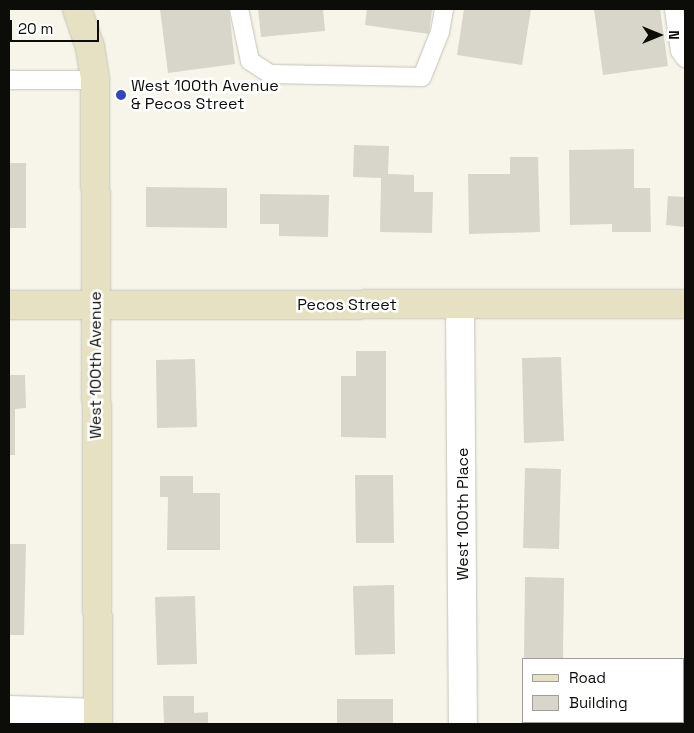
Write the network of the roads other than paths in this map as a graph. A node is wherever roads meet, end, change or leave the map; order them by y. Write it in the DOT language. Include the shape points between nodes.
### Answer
graph roads {
  1 [pos="77,9"];
  2 [pos="239,9"];
  3 [pos="444,9"];
  4 [pos="674,9"];
  5 [pos="685,58"];
  6 [pos="9,80"];
  7 [pos="95,80"];
  8 [pos="685,304"];
  9 [pos="9,305"];
  10 [pos="96,305"];
  11 [pos="460,305"];
  12 [pos="9,710"];
  13 [pos="98,719"];
  14 [pos="463,724"];
  1 -- 7 [label="street, West 100th Avenue" via="90,47"];
  2 -- 3 [label="lane" via="250,61 270,74 422,77 440,32"];
  4 -- 5 [label="lane" via="680,51"];
  6 -- 7 [label="lane"];
  7 -- 10 [label="street, West 100th Avenue"];
  8 -- 11 [label="street, Pecos Street"];
  9 -- 10 [label="street, Pecos Street"];
  10 -- 11 [label="street, Pecos Street"];
  10 -- 13 [label="street, West 100th Avenue"];
  11 -- 14 [label="street, West 100th Place"];
  12 -- 13 [label="street"];
}
